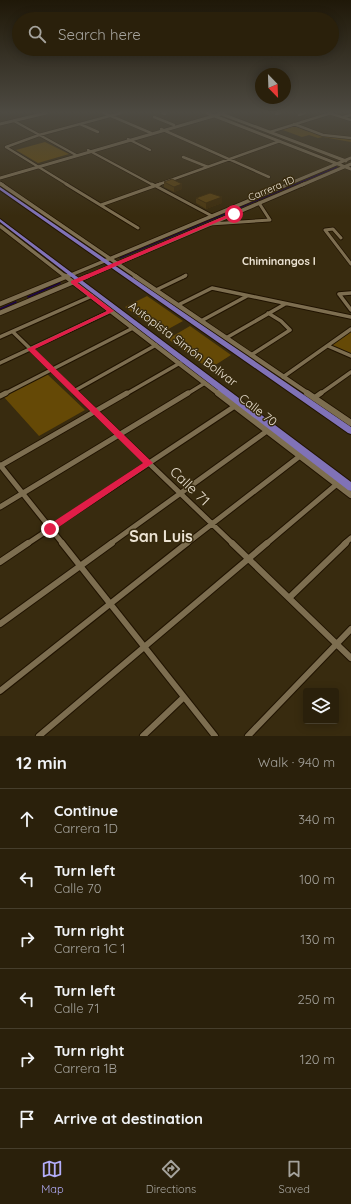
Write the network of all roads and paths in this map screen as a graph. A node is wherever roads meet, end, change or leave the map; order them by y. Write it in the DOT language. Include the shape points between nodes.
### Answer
graph roads {
  1 [pos="7,147"];
  2 [pos="61,147"];
  3 [pos="101,147"];
  4 [pos="145,147"];
  5 [pos="203,147"];
  6 [pos="262,147"];
  7 [pos="296,147"];
  8 [pos="311,147"];
  9 [pos="150,150"];
  10 [pos="89,151"];
  11 [pos="75,155"];
  12 [pos="183,157"];
  13 [pos="336,157"];
  14 [pos="229,159"];
  15 [pos="345,160"];
  16 [pos="351,160"];
  17 [pos="330,161"];
  18 [pos="338,163"];
  19 [pos="37,166"];
  20 [pos="332,166"];
  21 [pos="208,167"];
  22 [pos="346,167"];
  23 [pos="351,169"];
  24 [pos="336,171"];
  25 [pos="0,177"];
  26 [pos="269,177"];
  27 [pos="0,183"];
  28 [pos="155,186"];
  29 [pos="2,189"];
  30 [pos="10,191"];
  31 [pos="259,203"];
  32 [pos="101,205"];
  33 [pos="212,216"];
  34 [pos="0,220"];
  35 [pos="220,222"];
  36 [pos="0,226"];
  37 [pos="138,228"];
  38 [pos="332,239"];
  39 [pos="135,256"];
  40 [pos="107,259"];
  41 [pos="48,260"];
  42 [pos="115,264"];
  43 [pos="351,264"];
  44 [pos="126,269"];
  45 [pos="68,275"];
  46 [pos="186,275"];
  47 [pos="76,281"];
  48 [pos="156,290"];
  49 [pos="351,293"];
  50 [pos="247,295"];
  51 [pos="92,296"];
  52 [pos="285,303"];
  53 [pos="0,304"];
  54 [pos="176,306"];
  55 [pos="351,310"];
  56 [pos="111,311"];
  57 [pos="0,313"];
  58 [pos="268,313"];
  59 [pos="351,317"];
  60 [pos="201,321"];
  61 [pos="136,327"];
  62 [pos="351,329"];
  63 [pos="13,332"];
  64 [pos="0,337"];
  65 [pos="226,338"];
  66 [pos="156,345"];
  67 [pos="328,346"];
  68 [pos="30,349"];
  69 [pos="251,355"];
  70 [pos="351,356"];
  71 [pos="0,363"];
  72 [pos="180,363"];
  73 [pos="52,370"];
  74 [pos="351,372"];
  75 [pos="283,377"];
  76 [pos="205,383"];
  77 [pos="74,390"];
  78 [pos="0,396"];
  79 [pos="314,398"];
  80 [pos="235,406"];
  81 [pos="95,411"];
  82 [pos="350,421"];
  83 [pos="267,431"];
  84 [pos="351,431"];
  85 [pos="120,435"];
  86 [pos="300,456"];
  87 [pos="149,463"];
  88 [pos="0,465"];
  89 [pos="337,484"];
  90 [pos="351,487"];
  91 [pos="22,494"];
  92 [pos="180,494"];
  93 [pos="351,495"];
  94 [pos="0,507"];
  95 [pos="212,524"];
  96 [pos="50,529"];
  97 [pos="351,538"];
  98 [pos="248,559"];
  99 [pos="0,562"];
  100 [pos="80,566"];
  101 [pos="289,598"];
  102 [pos="110,604"];
  103 [pos="0,624"];
  104 [pos="351,630"];
  105 [pos="337,645"];
  106 [pos="144,647"];
  107 [pos="351,658"];
  108 [pos="0,691"];
  109 [pos="184,697"];
  110 [pos="39,736"];
  111 [pos="142,736"];
  112 [pos="215,736"];
  113 [pos="248,736"];
  1 -- 19 [label="street"];
  2 -- 11 [label="street"];
  3 -- 10 [label="street"];
  4 -- 9 [label="street"];
  5 -- 14 [label="street"];
  6 -- 14 [label="street"];
  7 -- 17 [label="street"];
  8 -- 13 [label="street"];
  10 -- 11 [label="street"];
  10 -- 28 [label="street"];
  11 -- 19 [label="street"];
  12 -- 21 [label="street"];
  13 -- 15 [label="street"];
  13 -- 16 [label="street"];
  14 -- 21 [label="street"];
  14 -- 26 [label="street"];
  15 -- 16 [label="street"];
  15 -- 18 [label="street, Carrera 1D"];
  16 -- 22 [label="street, Carrera 1D"];
  17 -- 18 [label="street"];
  17 -- 20 [label="street"];
  18 -- 20 [label="street, Carrera 1D"];
  18 -- 22 [label="street"];
  19 -- 25 [label="street"];
  19 -- 32 [label="street"];
  20 -- 33 [label="street, Carrera 1D"];
  21 -- 28 [label="street"];
  22 -- 23 [label="street"];
  22 -- 24 [label="street, Carrera 1D"];
  23 -- 24 [label="street"];
  24 -- 31 [label="street, Carrera 1D"];
  27 -- 30 [label="street"];
  28 -- 32 [label="street"];
  28 -- 33 [label="street"];
  29 -- 30 [label="highway, Autopista Simón Bolívar"];
  30 -- 40 [label="highway, Autopista Simón Bolívar"];
  31 -- 35 [label="street, Carrera 1D"];
  31 -- 35 [label="street" via="270,220"];
  32 -- 37 [label="street"];
  33 -- 40 [label="street, Carrera 1D"];
  34 -- 41 [label="highway, Autopista Simón Bolívar"];
  35 -- 39 [label="street, Carrera 1D" via="209,224"];
  36 -- 41 [label="street"];
  38 -- 38 [label="street" via="328,234 325,230 333,229 341,238"];
  38 -- 43 [label="street"];
  39 -- 42 [label="street, Carrera 1D"];
  39 -- 44 [label="street" via="127,263"];
  40 -- 42 [label="highway, Autopista Simón Bolívar"];
  40 -- 45 [label="street, Carrera 1D"];
  41 -- 45 [label="highway, Autopista Simón Bolívar"];
  42 -- 44 [label="street"];
  42 -- 47 [label="street, Carrera 1D"];
  42 -- 54 [label="highway, Autopista Simón Bolívar"];
  44 -- 48 [label="street"];
  45 -- 47 [label="highway, Autopista Simón Bolívar"];
  45 -- 53 [label="street, Carrera 1D"];
  46 -- 48 [label="street"];
  47 -- 51 [label="street, Calle 70"];
  47 -- 57 [label="street, Carrera 1D"];
  47 -- 61 [label="highway, Autopista Simón Bolívar"];
  48 -- 54 [label="street"];
  49 -- 55 [label="street" via="339,294"];
  50 -- 52 [label="street"];
  50 -- 54 [label="street" via="212,288"];
  50 -- 60 [label="street"];
  51 -- 56 [label="street, Calle 70"];
  51 -- 63 [label="street"];
  52 -- 58 [label="street"];
  52 -- 59 [label="street"];
  54 -- 60 [label="street"];
  54 -- 84 [label="highway, Autopista Simón Bolívar"];
  56 -- 61 [label="street, Calle 70"];
  56 -- 68 [label="street"];
  58 -- 65 [label="street"];
  58 -- 69 [label="street" via="281,320 290,330"];
  60 -- 65 [label="street"];
  61 -- 66 [label="street, Calle 70"];
  61 -- 73 [label="street"];
  61 -- 90 [label="highway, Autopista Simón Bolívar"];
  62 -- 67 [label="street"];
  63 -- 64 [label="street"];
  63 -- 68 [label="street, Calle 71"];
  65 -- 69 [label="street"];
  66 -- 72 [label="street, Calle 70"];
  66 -- 77 [label="street"];
  67 -- 70 [label="street"];
  67 -- 75 [label="street"];
  68 -- 71 [label="street"];
  68 -- 73 [label="street, Calle 71"];
  69 -- 75 [label="street"];
  72 -- 76 [label="street, Calle 70"];
  72 -- 81 [label="street"];
  73 -- 77 [label="street, Calle 71"];
  73 -- 78 [label="street"];
  74 -- 79 [label="street"];
  75 -- 79 [label="street"];
  76 -- 80 [label="street, Calle 70"];
  76 -- 85 [label="street"];
  77 -- 81 [label="street, Calle 71"];
  79 -- 82 [label="street"];
  80 -- 83 [label="street, Calle 70"];
  80 -- 87 [label="street"];
  81 -- 85 [label="street, Calle 71"];
  81 -- 88 [label="street"];
  83 -- 86 [label="street, Calle 70"];
  83 -- 92 [label="street"];
  85 -- 87 [label="street, Calle 71"];
  85 -- 91 [label="street"];
  86 -- 89 [label="street, Calle 70"];
  86 -- 95 [label="street"];
  87 -- 92 [label="street, Calle 71"];
  87 -- 96 [label="street"];
  88 -- 91 [label="street"];
  89 -- 93 [label="street, Calle 70"];
  89 -- 98 [label="street"];
  91 -- 94 [label="street"];
  91 -- 96 [label="street"];
  92 -- 95 [label="street, Calle 71"];
  92 -- 100 [label="street"];
  95 -- 98 [label="street, Calle 71"];
  95 -- 102 [label="street"];
  96 -- 99 [label="street"];
  96 -- 100 [label="street"];
  97 -- 101 [label="street"];
  98 -- 101 [label="street, Calle 71"];
  98 -- 106 [label="street"];
  100 -- 102 [label="street"];
  100 -- 103 [label="street"];
  101 -- 105 [label="street, Calle 71"];
  102 -- 106 [label="street"];
  102 -- 108 [label="street"];
  104 -- 105 [label="street"];
  105 -- 107 [label="street, Calle 71"];
  105 -- 113 [label="street"];
  106 -- 109 [label="street"];
  106 -- 110 [label="street"];
  109 -- 111 [label="street"];
  109 -- 112 [label="street"];
}
